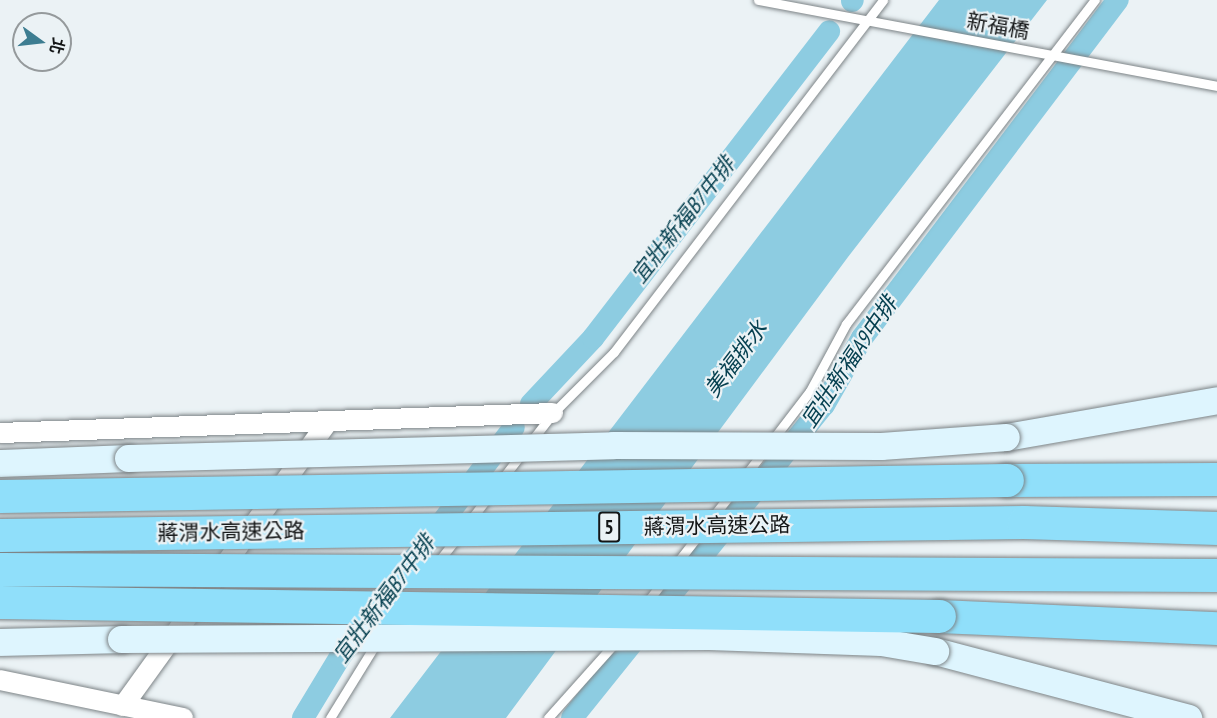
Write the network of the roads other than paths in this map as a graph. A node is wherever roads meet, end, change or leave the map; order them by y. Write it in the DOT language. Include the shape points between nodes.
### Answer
graph roads {
  1 [pos="758,0"];
  2 [pos="882,0"];
  3 [pos="1095,0"];
  4 [pos="866,21"];
  5 [pos="1053,55"];
  6 [pos="1217,86"];
  7 [pos="1217,399"];
  8 [pos="553,413"];
  9 [pos="328,422"];
  10 [pos="0,433"];
  11 [pos="0,463"];
  12 [pos="1216,479"];
  13 [pos="0,496"];
  14 [pos="1217,528"];
  15 [pos="0,535"];
  16 [pos="0,569"];
  17 [pos="1217,575"];
  18 [pos="425,579"];
  19 [pos="411,598"];
  20 [pos="0,602"];
  21 [pos="397,616"];
  22 [pos="390,626"];
  23 [pos="1217,628"];
  24 [pos="0,642"];
  25 [pos="0,680"];
  26 [pos="123,706"];
  27 [pos="183,718"];
  28 [pos="330,718"];
  29 [pos="548,718"];
  30 [pos="1188,718"];
  1 -- 4 [label="lane, 新福橋"];
  2 -- 4 [label="lane"];
  3 -- 5 [label="lane"];
  4 -- 5 [label="lane, 新福橋"];
  4 -- 8 [label="lane" via="614,352"];
  5 -- 6 [label="lane, 新福橋"];
  5 -- 29 [label="lane" via="846,324 810,391 593,672"];
  7 -- 11 [label="main road, bridge" via="1006,437 881,446 613,445"];
  8 -- 9 [label="street"];
  8 -- 18 [label="lane"];
  9 -- 10 [label="street"];
  9 -- 26 [label="street"];
  12 -- 13 [label="highway, bridge"];
  14 -- 15 [label="highway, 蔣渭水高速公路 / 5, bridge" via="1024,522"];
  16 -- 17 [label="highway, 蔣渭水高速公路 / 5, bridge"];
  19 -- 21 [label="lane"];
  20 -- 23 [label="highway, bridge" via="939,616"];
  22 -- 28 [label="lane"];
  24 -- 30 [label="main road, bridge" via="709,636 881,642 935,651"];
  25 -- 26 [label="street"];
  26 -- 27 [label="street"];
}
